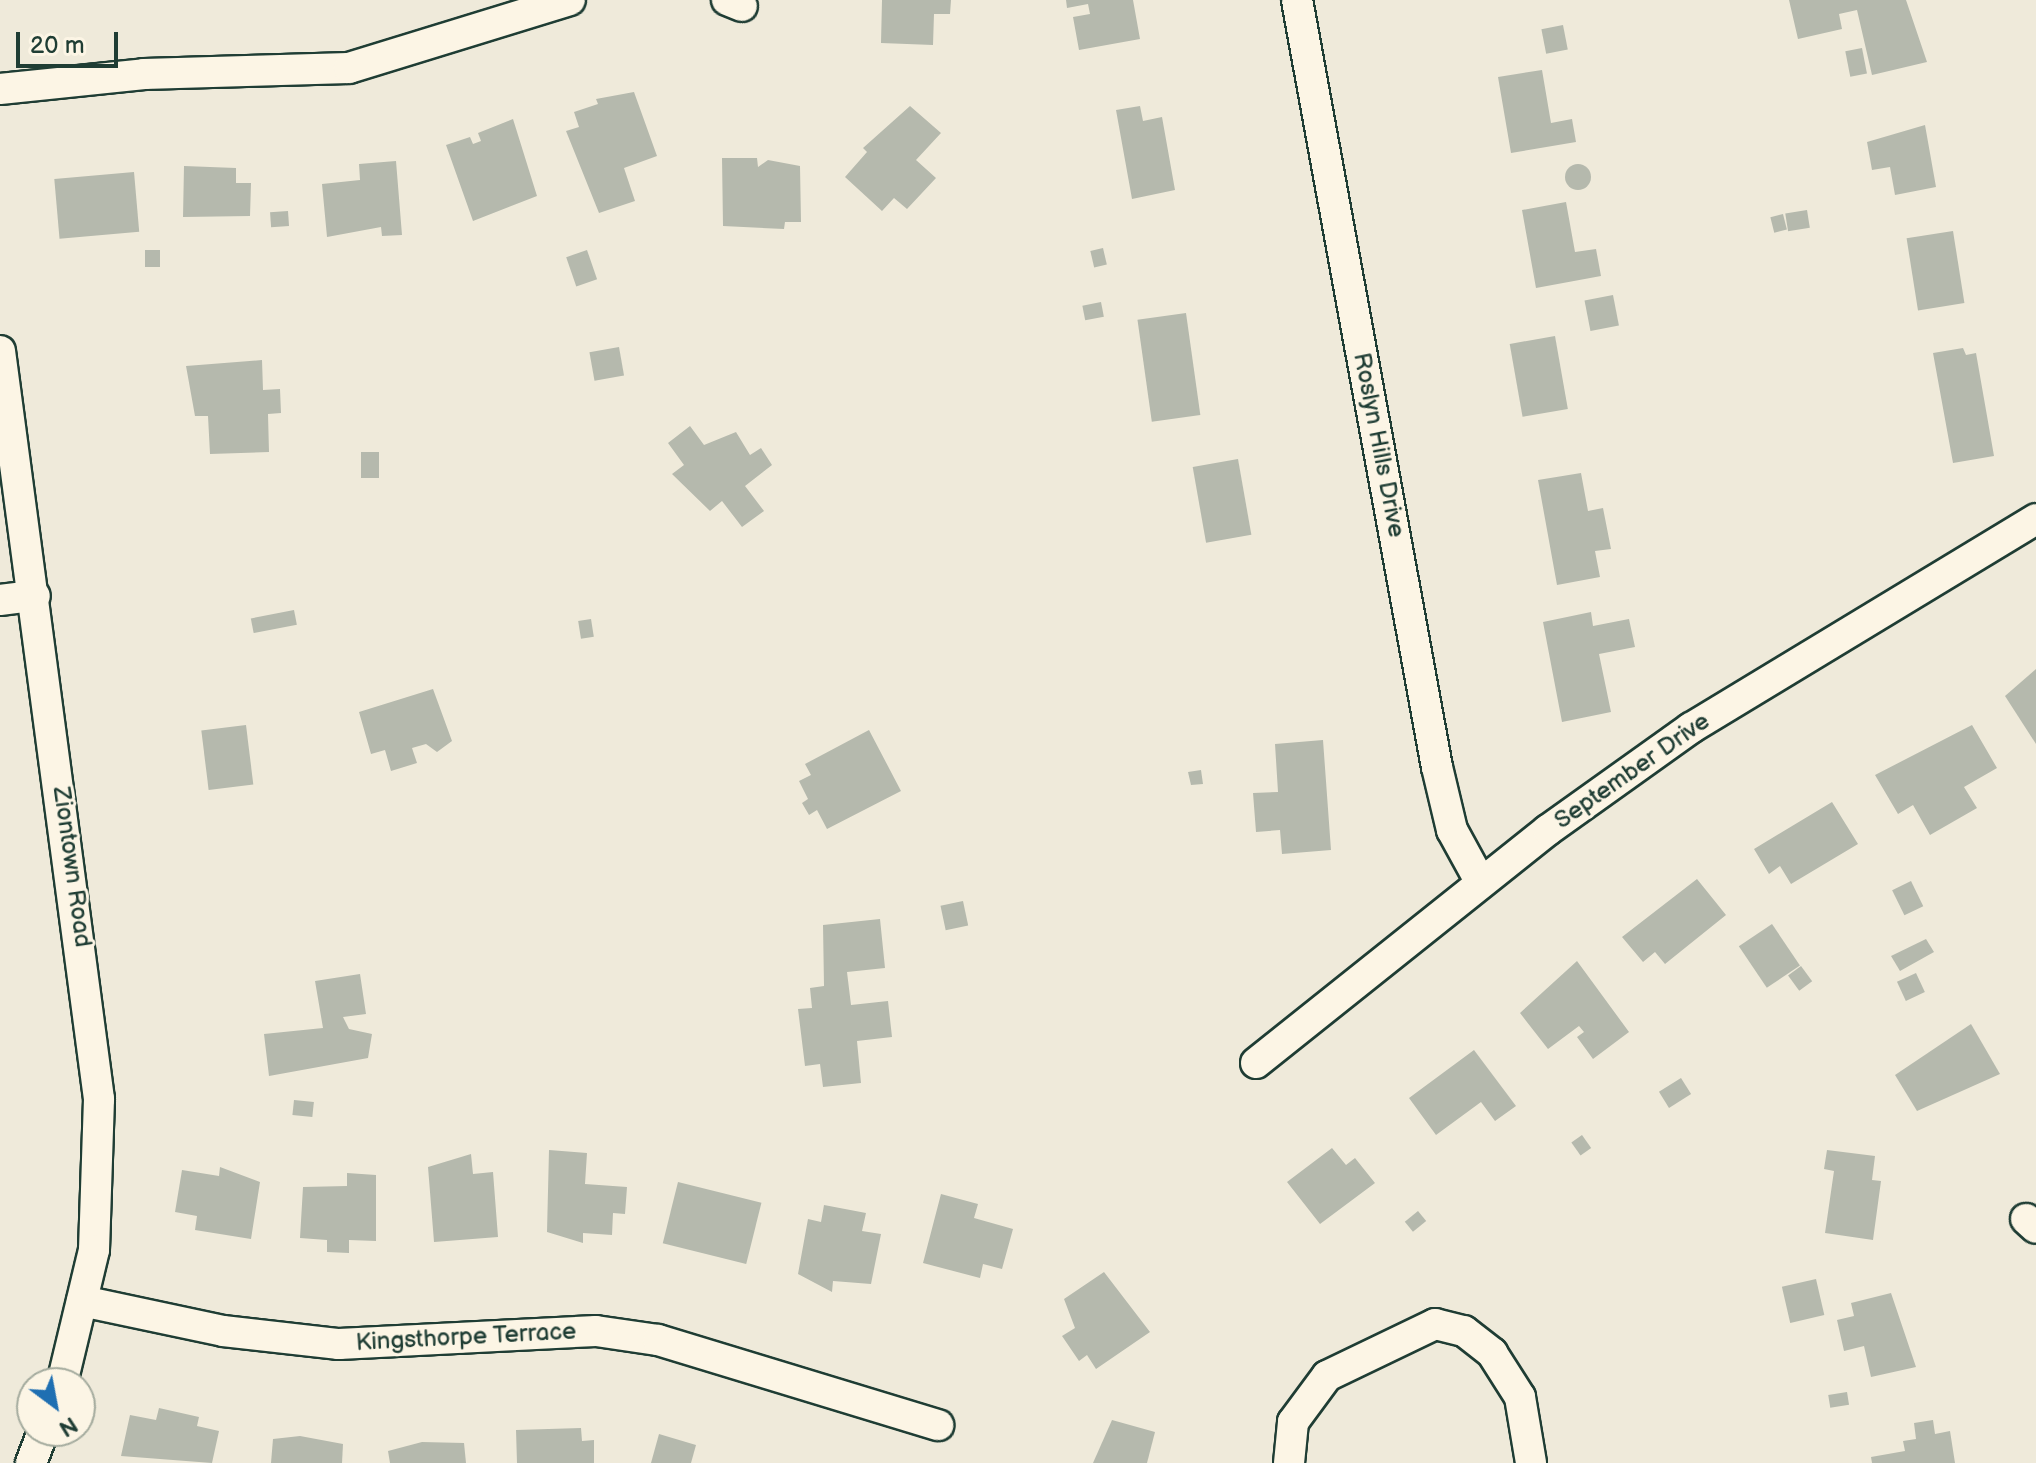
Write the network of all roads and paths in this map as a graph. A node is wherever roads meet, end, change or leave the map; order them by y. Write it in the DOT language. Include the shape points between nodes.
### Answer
graph roads {
  1 [pos="570,0"];
  2 [pos="1297,0"];
  3 [pos="0,89"];
  4 [pos="0,351"];
  5 [pos="2036,519"];
  6 [pos="35,596"];
  7 [pos="0,600"];
  8 [pos="1481,883"];
  9 [pos="1256,1063"];
  10 [pos="82,1301"];
  11 [pos="66,1367"];
  12 [pos="938,1425"];
  13 [pos="1289,1463"];
  14 [pos="1531,1463"];
  1 -- 3 [label="street" via="349,68 144,74"];
  2 -- 8 [label="street, Roslyn Hills Drive" via="1437,767 1452,830"];
  4 -- 6 [label="street, Ziontown Road"];
  5 -- 8 [label="street, September Drive" via="1691,728"];
  6 -- 7 [label="street"];
  6 -- 10 [label="street, Ziontown Road" via="99,1099 97,1221"];
  8 -- 9 [label="street, September Drive"];
  10 -- 11 [label="street, Ziontown Road"];
  10 -- 12 [label="street, Kingsthorpe Terrace" via="223,1331 339,1344 596,1331 658,1340"];
  13 -- 14 [label="street" via="1293,1422 1327,1376 1435,1324 1464,1331 1492,1353 1520,1397"];
}
